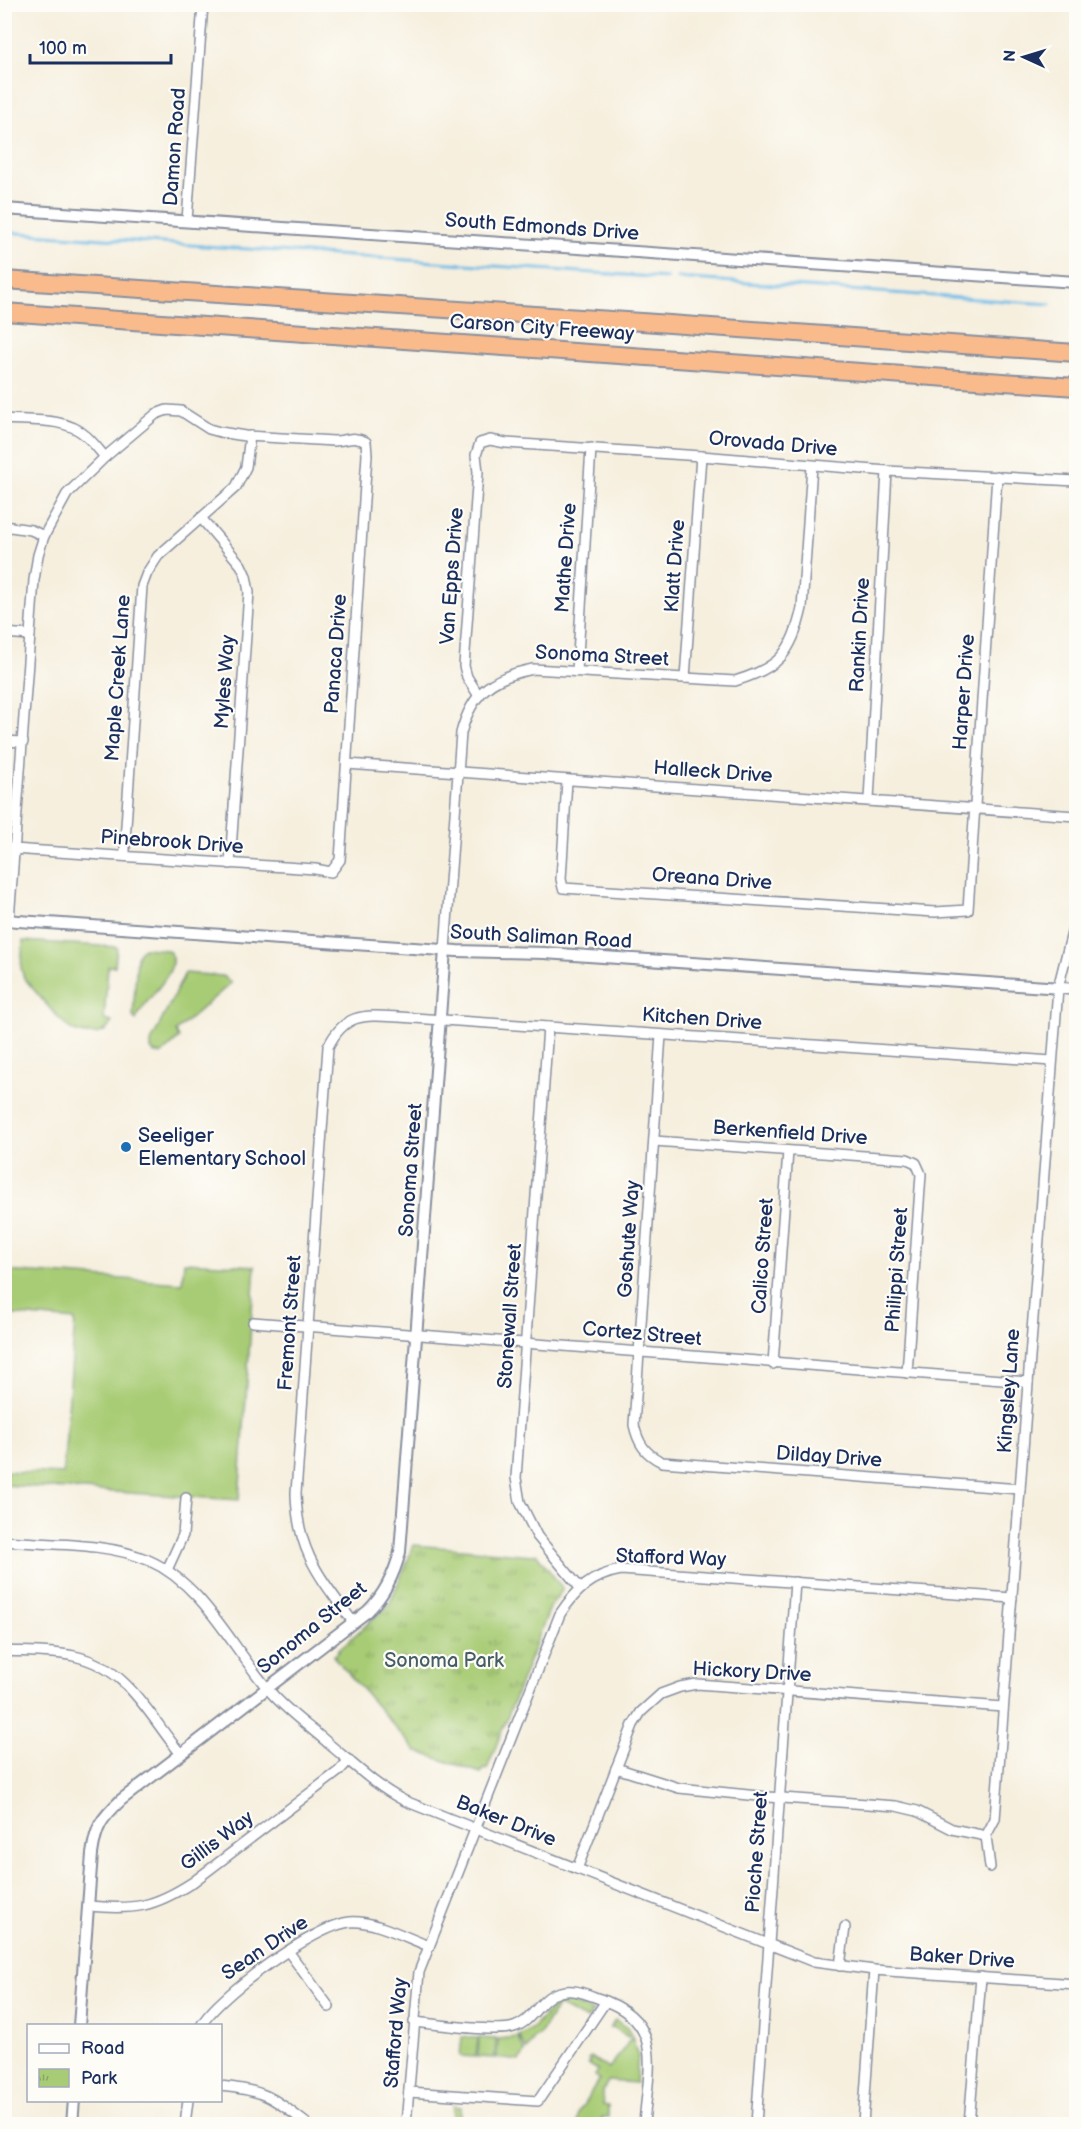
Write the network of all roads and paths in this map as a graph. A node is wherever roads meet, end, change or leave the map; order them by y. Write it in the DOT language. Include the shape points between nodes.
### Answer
graph roads {
  1 [pos="203,4"];
  2 [pos="4,209"];
  3 [pos="187,220"];
  4 [pos="4,280"];
  5 [pos="1077,282"];
  6 [pos="4,312"];
  7 [pos="1077,353"];
  8 [pos="1077,387"];
  9 [pos="4,419"];
  10 [pos="250,436"];
  11 [pos="591,448"];
  12 [pos="476,455"];
  13 [pos="701,456"];
  14 [pos="105,457"];
  15 [pos="812,465"];
  16 [pos="887,471"];
  17 [pos="997,476"];
  18 [pos="1077,481"];
  19 [pos="201,518"];
  20 [pos="4,526"];
  21 [pos="45,536"];
  22 [pos="4,633"];
  23 [pos="30,635"];
  24 [pos="577,671"];
  25 [pos="685,678"];
  26 [pos="479,696"];
  27 [pos="4,741"];
  28 [pos="23,742"];
  29 [pos="347,764"];
  30 [pos="458,772"];
  31 [pos="567,780"];
  32 [pos="869,800"];
  33 [pos="975,809"];
  34 [pos="1077,816"];
  35 [pos="9,848"];
  36 [pos="125,856"];
  37 [pos="230,864"];
  38 [pos="336,868"];
  39 [pos="968,910"];
  40 [pos="1077,917"];
  41 [pos="7,920"];
  42 [pos="445,950"];
  43 [pos="1058,988"];
  44 [pos="1077,989"];
  45 [pos="440,1019"];
  46 [pos="350,1020"];
  47 [pos="548,1027"];
  48 [pos="661,1035"];
  49 [pos="1052,1061"];
  50 [pos="654,1141"];
  51 [pos="788,1151"];
  52 [pos="920,1169"];
  53 [pos="253,1322"];
  54 [pos="308,1326"];
  55 [pos="417,1333"];
  56 [pos="526,1342"];
  57 [pos="638,1353"];
  58 [pos="773,1364"];
  59 [pos="907,1373"];
  60 [pos="1028,1382"];
  61 [pos="641,1445"];
  62 [pos="1020,1489"];
  63 [pos="186,1498"];
  64 [pos="4,1541"];
  65 [pos="167,1570"];
  66 [pos="795,1582"];
  67 [pos="580,1588"];
  68 [pos="1012,1598"];
  69 [pos="353,1622"];
  70 [pos="4,1651"];
  71 [pos="267,1689"];
  72 [pos="787,1691"];
  73 [pos="1003,1707"];
  74 [pos="181,1754"];
  75 [pos="349,1760"];
  76 [pos="616,1768"];
  77 [pos="779,1798"];
  78 [pos="475,1828"];
  79 [pos="986,1836"];
  80 [pos="990,1867"];
  81 [pos="577,1869"];
  82 [pos="88,1906"];
  83 [pos="845,1927"];
  84 [pos="768,1945"];
  85 [pos="429,1946"];
  86 [pos="288,1951"];
  87 [pos="840,1966"];
  88 [pos="874,1970"];
  89 [pos="981,1977"];
  90 [pos="1077,1984"];
  91 [pos="606,2001"];
  92 [pos="329,2007"];
  93 [pos="414,2022"];
  94 [pos="79,2024"];
  95 [pos="202,2024"];
  96 [pos="222,2086"];
  97 [pos="409,2092"];
  98 [pos="74,2102"];
  99 [pos="188,2102"];
  100 [pos="72,2124"];
  101 [pos="186,2124"];
  102 [pos="307,2124"];
  103 [pos="406,2124"];
  104 [pos="644,2124"];
  105 [pos="756,2124"];
  106 [pos="863,2124"];
  107 [pos="969,2124"];
  1 -- 3 [label="street, Damon Road"];
  2 -- 3 [label="street, South Edmonds Drive"];
  3 -- 5 [label="street, South Edmonds Drive"];
  4 -- 7 [label="highway, Carson City Freeway"];
  6 -- 8 [label="highway, Carson City Freeway"];
  9 -- 14 [label="street" via="60,423 76,429"];
  10 -- 14 [label="street" via="209,429 181,411 172,410 156,414"];
  10 -- 19 [label="street, Maple Creek Lane" via="246,467 239,482"];
  10 -- 29 [label="street, Panaca Drive" via="334,441 358,437 366,442"];
  11 -- 12 [label="street, Orovada Drive" via="490,440 480,443"];
  11 -- 13 [label="street, Orovada Drive"];
  11 -- 24 [label="street, Mathe Drive"];
  12 -- 26 [label="street, Van Epps Drive" via="464,666"];
  13 -- 15 [label="street, Orovada Drive"];
  13 -- 25 [label="street, Klatt Drive"];
  14 -- 21 [label="street" via="67,494"];
  15 -- 16 [label="street, Orovada Drive"];
  15 -- 25 [label="street, Sonoma Street" via="802,608 782,658 759,674 735,681"];
  16 -- 17 [label="street, Orovada Drive"];
  16 -- 32 [label="street, Rankin Drive"];
  17 -- 18 [label="street, Orovada Drive"];
  17 -- 33 [label="street, Harper Drive"];
  19 -- 36 [label="street, Maple Creek Lane" via="158,556 142,586"];
  19 -- 37 [label="street, Myles Way" via="241,565 249,592"];
  20 -- 21 [label="street"];
  21 -- 23 [label="street" via="34,580"];
  22 -- 23 [label="street"];
  23 -- 28 [label="street"];
  24 -- 25 [label="street, Sonoma Street"];
  24 -- 26 [label="street, Sonoma Street" via="533,669 512,673 493,682"];
  26 -- 30 [label="street, Sonoma Street" via="470,706 461,733"];
  27 -- 28 [label="street"];
  28 -- 35 [label="street"];
  29 -- 30 [label="street, Halleck Drive"];
  29 -- 38 [label="street, Panaca Drive" via="340,860"];
  30 -- 31 [label="street, Halleck Drive"];
  30 -- 42 [label="street, Sonoma Street"];
  31 -- 32 [label="street, Halleck Drive"];
  31 -- 39 [label="street, Oreana Drive" via="563,888 935,912"];
  32 -- 33 [label="street, Halleck Drive"];
  33 -- 34 [label="street, Halleck Drive"];
  33 -- 39 [label="street, Harper Drive"];
  35 -- 36 [label="street, Pinebrook Drive"];
  35 -- 41 [label="street"];
  36 -- 37 [label="street, Pinebrook Drive"];
  37 -- 38 [label="street, Pinebrook Drive" via="331,872"];
  40 -- 43 [label="street, Kingsley Lane"];
  41 -- 42 [label="street, South Saliman Road"];
  42 -- 43 [label="street, South Saliman Road" via="544,953"];
  42 -- 45 [label="street, Sonoma Street"];
  43 -- 44 [label="street, South Saliman Road"];
  43 -- 49 [label="street, Kingsley Lane"];
  45 -- 46 [label="street, Kitchen Drive" via="364,1015"];
  45 -- 47 [label="street, Kitchen Drive"];
  45 -- 55 [label="street, Sonoma Street"];
  46 -- 54 [label="street, Fremont Street" via="328,1047"];
  47 -- 48 [label="street, Kitchen Drive"];
  47 -- 56 [label="street, Stonewall Street"];
  48 -- 49 [label="street, Kitchen Drive"];
  48 -- 50 [label="street, Goshute Way"];
  49 -- 60 [label="street, Kingsley Lane"];
  50 -- 51 [label="street, Berkenfield Drive"];
  50 -- 57 [label="street, Goshute Way"];
  51 -- 52 [label="street, Berkenfield Drive" via="907,1159"];
  51 -- 58 [label="street, Calico Street"];
  52 -- 59 [label="street, Philippi Street"];
  53 -- 54 [label="street, Cortez Street"];
  54 -- 55 [label="street, Cortez Street"];
  54 -- 69 [label="street, Fremont Street" via="296,1518 307,1554 320,1578"];
  55 -- 56 [label="street, Cortez Street"];
  55 -- 69 [label="street, Sonoma Street" via="400,1552 388,1587"];
  56 -- 57 [label="street, Cortez Street"];
  56 -- 67 [label="street, Stonewall Street" via="516,1478 520,1502 537,1536"];
  57 -- 58 [label="street, Cortez Street"];
  57 -- 61 [label="street, Goshute Way" via="634,1425"];
  58 -- 59 [label="street, Cortez Street"];
  59 -- 60 [label="street, Cortez Street"];
  60 -- 62 [label="street, Kingsley Lane"];
  61 -- 62 [label="street, Dilday Drive" via="662,1462"];
  62 -- 68 [label="street, Kingsley Lane"];
  63 -- 65 [label="street" via="183,1535"];
  64 -- 65 [label="street, Baker Drive" via="111,1549"];
  65 -- 71 [label="street, Baker Drive" via="201,1600"];
  66 -- 67 [label="street, Stafford Way" via="621,1570 608,1572"];
  66 -- 68 [label="street, Stafford Way"];
  66 -- 72 [label="street, Pioche Street"];
  67 -- 78 [label="street, Stafford Way" via="560,1614"];
  68 -- 73 [label="street, Kingsley Lane"];
  69 -- 71 [label="street, Sonoma Street"];
  70 -- 74 [label="street" via="73,1656 110,1669 128,1685"];
  71 -- 74 [label="street, Sonoma Street"];
  71 -- 75 [label="street, Baker Drive"];
  72 -- 73 [label="street, Hickory Drive"];
  72 -- 76 [label="street, Hickory Drive" via="697,1684 670,1690 641,1712"];
  72 -- 77 [label="street, Pioche Street"];
  73 -- 79 [label="street, Kingsley Lane" via="995,1819"];
  74 -- 82 [label="street, Sonoma Street" via="103,1817 95,1834"];
  75 -- 78 [label="street, Baker Drive" via="397,1797"];
  75 -- 82 [label="street, Gillis Way" via="172,1896 125,1909"];
  76 -- 77 [label="street" via="679,1788"];
  76 -- 81 [label="street, Hickory Drive"];
  77 -- 79 [label="street" via="896,1806 952,1828"];
  77 -- 84 [label="street, Pioche Street"];
  78 -- 81 [label="street, Baker Drive"];
  78 -- 85 [label="street, Stafford Way"];
  79 -- 80 [label="street, Kingsley Lane"];
  81 -- 84 [label="street, Baker Drive"];
  82 -- 94 [label="street, Sonoma Street"];
  83 -- 87 [label="street"];
  84 -- 87 [label="street, Baker Drive" via="814,1962"];
  84 -- 105 [label="street, Pioche Street"];
  85 -- 86 [label="street, Sean Drive" via="369,1923 351,1922 326,1929"];
  85 -- 93 [label="street, Stafford Way" via="419,1972"];
  86 -- 92 [label="street"];
  86 -- 95 [label="street, Sean Drive" via="227,1996"];
  87 -- 88 [label="street, Baker Drive"];
  88 -- 89 [label="street, Baker Drive"];
  88 -- 106 [label="street"];
  89 -- 90 [label="street, Baker Drive"];
  89 -- 107 [label="street"];
  91 -- 93 [label="street" via="572,1989 560,1992 544,1999 524,2022 506,2029"];
  91 -- 97 [label="street" via="538,2101"];
  91 -- 104 [label="street" via="636,2019 647,2038"];
  93 -- 97 [label="street, Stafford Way"];
  96 -- 102 [label="street" via="270,2096"];
  97 -- 103 [label="street, Stafford Way"];
  98 -- 100 [label="street"];
  99 -- 101 [label="street"];
}
